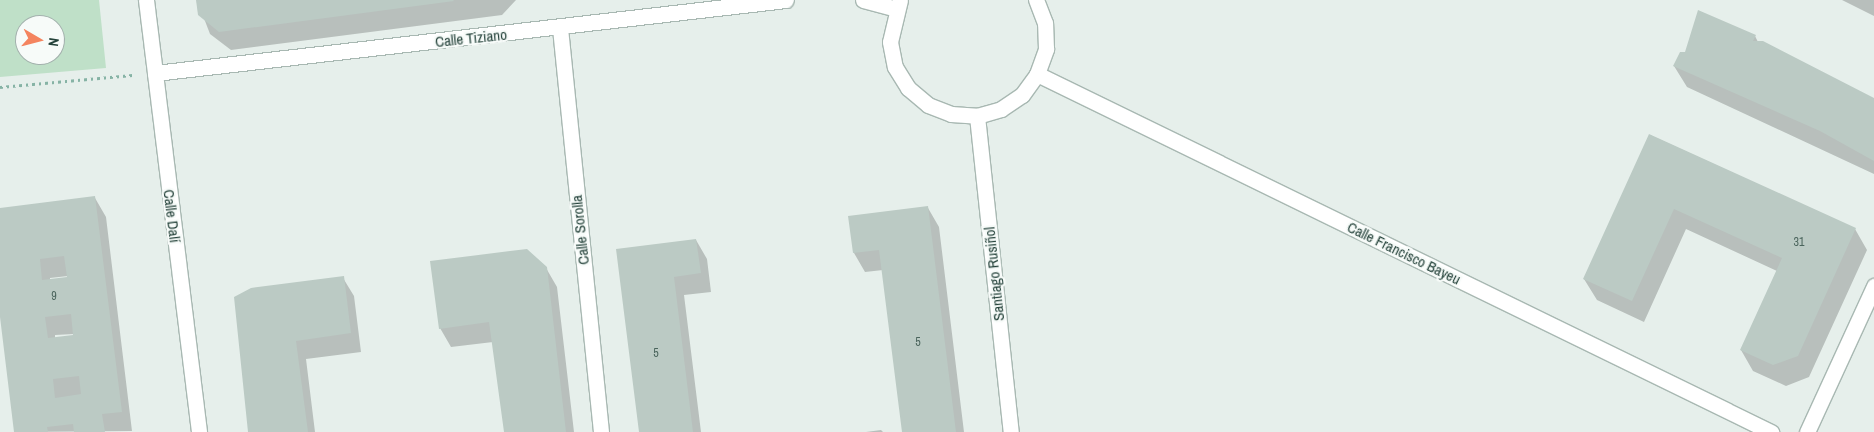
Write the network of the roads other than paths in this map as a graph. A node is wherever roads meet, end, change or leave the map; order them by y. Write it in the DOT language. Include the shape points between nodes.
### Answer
graph roads {
  1 [pos="146,0"];
  2 [pos="786,0"];
  3 [pos="863,0"];
  4 [pos="1036,0"];
  5 [pos="898,5"];
  6 [pos="560,28"];
  7 [pos="155,73"];
  8 [pos="1037,74"];
  9 [pos="977,116"];
  10 [pos="1874,286"];
  11 [pos="199,432"];
  12 [pos="601,432"];
  13 [pos="1011,432"];
  14 [pos="1771,432"];
  15 [pos="1807,432"];
  1 -- 7 [label="street, Calle Dalí"];
  2 -- 6 [label="street, Calle Tiziano"];
  3 -- 5 [label="street"];
  4 -- 8 [label="street" via="1045,23 1046,49"];
  5 -- 9 [label="street" via="890,42 895,66 908,88 928,105 951,114"];
  6 -- 7 [label="street, Calle Tiziano"];
  6 -- 12 [label="street, Calle Sorolla"];
  7 -- 11 [label="street, Calle Dalí"];
  8 -- 9 [label="street" via="1022,95 1001,109"];
  8 -- 14 [label="street, Calle Francisco Bayeu"];
  9 -- 13 [label="street, Santiago Rusiñol"];
  10 -- 15 [label="street"];
}
